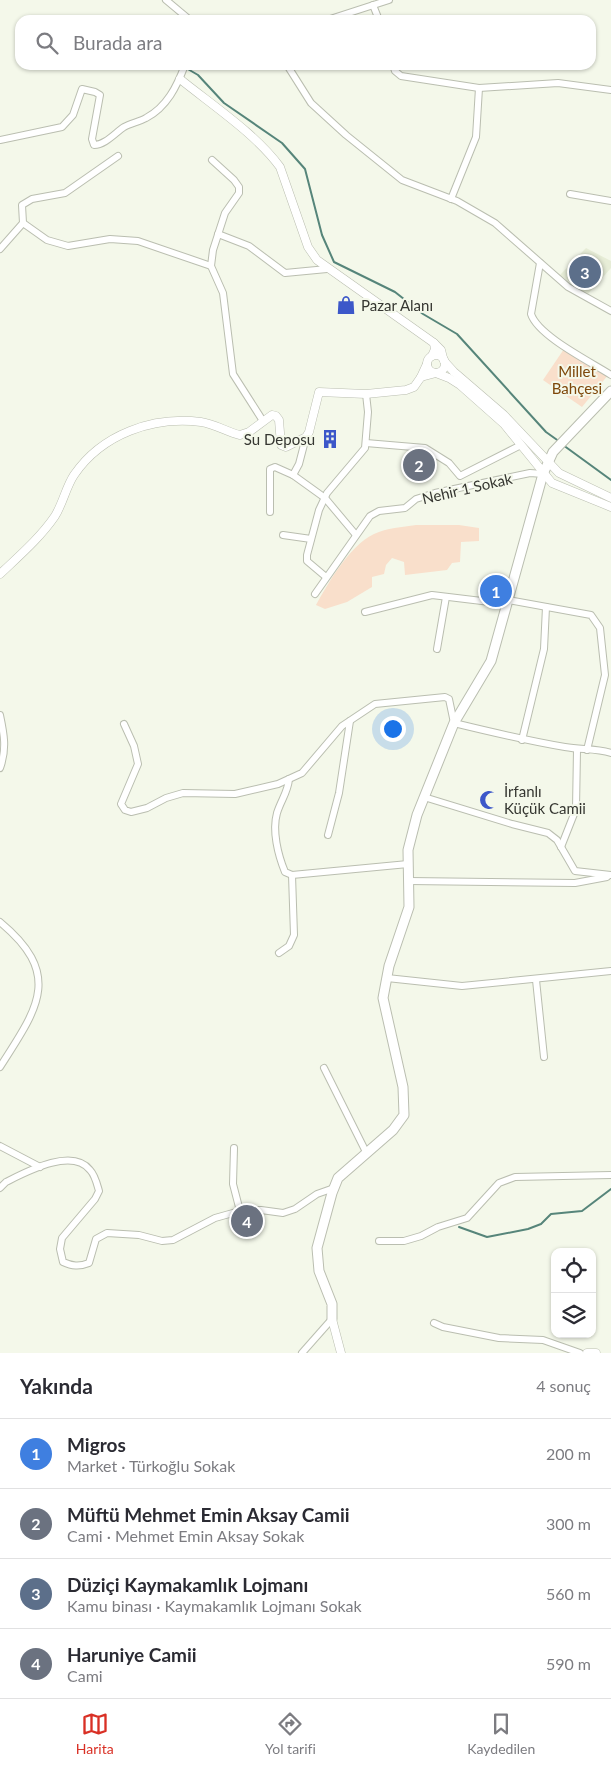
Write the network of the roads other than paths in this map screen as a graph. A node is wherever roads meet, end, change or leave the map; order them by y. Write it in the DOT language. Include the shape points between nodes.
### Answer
graph roads {
  1 [pos="166,0"];
  2 [pos="389,0"];
  3 [pos="382,1"];
  4 [pos="373,5"];
  5 [pos="184,15"];
  6 [pos="342,15"];
  7 [pos="376,15"];
  8 [pos="183,70"];
  9 [pos="290,70"];
  10 [pos="395,70"];
  11 [pos="181,76"];
  12 [pos="479,88"];
  13 [pos="611,90"];
  14 [pos="0,140"];
  15 [pos="118,156"];
  16 [pos="212,160"];
  17 [pos="570,194"];
  18 [pos="451,199"];
  19 [pos="611,201"];
  20 [pos="23,223"];
  21 [pos="218,234"];
  22 [pos="0,249"];
  23 [pos="540,263"];
  24 [pos="211,266"];
  25 [pos="327,269"];
  26 [pos="611,310"];
  27 [pos="434,343"];
  28 [pos="432,356"];
  29 [pos="444,360"];
  30 [pos="427,364"];
  31 [pos="436,373"];
  32 [pos="611,375"];
  33 [pos="422,377"];
  34 [pos="611,391"];
  35 [pos="366,394"];
  36 [pos="263,421"];
  37 [pos="306,437"];
  38 [pos="366,443"];
  39 [pos="521,445"];
  40 [pos="548,463"];
  41 [pos="543,474"];
  42 [pos="293,475"];
  43 [pos="325,498"];
  44 [pos="611,498"];
  45 [pos="611,507"];
  46 [pos="270,512"];
  47 [pos="283,535"];
  48 [pos="356,535"];
  49 [pos="311,539"];
  50 [pos="0,574"];
  51 [pos="326,577"];
  52 [pos="316,594"];
  53 [pos="446,596"];
  54 [pos="508,600"];
  55 [pos="546,607"];
  56 [pos="365,612"];
  57 [pos="437,649"];
  58 [pos="0,715"];
  59 [pos="350,721"];
  60 [pos="454,722"];
  61 [pos="124,724"];
  62 [pos="522,740"];
  63 [pos="577,750"];
  64 [pos="587,750"];
  65 [pos="611,753"];
  66 [pos="0,768"];
  67 [pos="289,779"];
  68 [pos="424,797"];
  69 [pos="328,836"];
  70 [pos="561,846"];
  71 [pos="408,864"];
  72 [pos="292,875"];
  73 [pos="611,876"];
  74 [pos="409,880"];
  75 [pos="0,922"];
  76 [pos="279,953"];
  77 [pos="611,971"];
  78 [pos="387,978"];
  79 [pos="536,980"];
  80 [pos="544,1057"];
  81 [pos="0,1067"];
  82 [pos="324,1068"];
  83 [pos="0,1146"];
  84 [pos="234,1148"];
  85 [pos="366,1152"];
  86 [pos="40,1167"];
  87 [pos="611,1175"];
  88 [pos="0,1188"];
  89 [pos="334,1188"];
  90 [pos="240,1211"];
  91 [pos="380,1241"];
  92 [pos="332,1319"];
  93 [pos="434,1323"];
  94 [pos="302,1353"];
  95 [pos="342,1353"];
  96 [pos="580,1353"];
  97 [pos="587,1353"];
  98 [pos="596,1353"];
  1 -- 5 [label="street"];
  2 -- 3 [label="street"];
  3 -- 4 [label="street"];
  4 -- 6 [label="street"];
  4 -- 7 [label="street"];
  8 -- 11 [label="street"];
  9 -- 18 [label="street" via="311,103 402,180"];
  10 -- 12 [label="street" via="401,76"];
  11 -- 14 [label="street" via="159,110 125,126 98,145 94,145 92,139 100,95 82,90 73,114 62,127"];
  11 -- 25 [label="street" via="274,158 283,174 308,247"];
  12 -- 13 [label="street" via="558,83"];
  12 -- 18 [label="street" via="476,137"];
  15 -- 20 [label="street" via="65,193 32,199 22,205"];
  16 -- 21 [label="street" via="239,188"];
  17 -- 19 [label="street"];
  18 -- 23 [label="street" via="495,223"];
  20 -- 22 [label="street"];
  20 -- 24 [label="street" via="47,240 68,246 110,239 138,241"];
  21 -- 24 [label="street"];
  21 -- 25 [label="street" via="249,246 285,273"];
  23 -- 26 [label="street" via="568,287"];
  23 -- 32 [label="street" via="531,314 534,322"];
  24 -- 36 [label="street" via="223,293 233,374"];
  25 -- 27 [label="street"];
  27 -- 28 [label="street"];
  27 -- 29 [label="street"];
  28 -- 29 [label="street" via="438,355"];
  28 -- 30 [label="street"];
  29 -- 31 [label="street" via="443,369"];
  29 -- 40 [label="street" via="504,415"];
  30 -- 31 [label="street" via="430,371"];
  30 -- 33 [label="street"];
  31 -- 33 [label="street"];
  31 -- 39 [label="street" via="460,385 504,424"];
  33 -- 35 [label="street" via="414,387 406,390"];
  34 -- 40 [label="main road" via="553,452"];
  35 -- 37 [label="street" via="319,392"];
  35 -- 38 [label="street"];
  36 -- 37 [label="street" via="276,416 284,447"];
  36 -- 50 [label="street" via="250,432 240,435 202,422 190,422 143,426 114,437 96,450 74,475 55,515 34,542"];
  37 -- 42 [label="street"];
  38 -- 39 [label="street" via="426,448 460,476"];
  38 -- 43 [label="street"];
  39 -- 41 [label="street"];
  40 -- 41 [label="main road"];
  40 -- 44 [label="street" via="576,483"];
  41 -- 45 [label="street" via="552,483"];
  41 -- 48 [label="street, Nehir 1 Sokak" via="530,473 435,492 416,499 405,508 379,511 370,516"];
  41 -- 54 [label="main road"];
  42 -- 43 [label="street"];
  42 -- 46 [label="street" via="275,467 270,469"];
  43 -- 48 [label="street"];
  43 -- 49 [label="street"];
  47 -- 49 [label="street"];
  48 -- 51 [label="street, Nehir 1 Sokak"];
  49 -- 51 [label="street" via="307,561"];
  51 -- 52 [label="street, Nehir 1 Sokak"];
  53 -- 54 [label="street" via="490,602"];
  53 -- 56 [label="street" via="432,595"];
  53 -- 57 [label="street"];
  54 -- 55 [label="street"];
  54 -- 60 [label="main road" via="491,661"];
  55 -- 62 [label="street" via="544,649"];
  55 -- 64 [label="street" via="591,615 600,628 605,675"];
  58 -- 66 [label="street" via="5,738"];
  59 -- 60 [label="street" via="375,704 445,696 449,699"];
  59 -- 67 [label="street" via="302,773"];
  59 -- 69 [label="street" via="339,793"];
  60 -- 62 [label="street"];
  60 -- 68 [label="main road"];
  61 -- 67 [label="street" via="138,764 121,804 131,812 183,793 235,794"];
  62 -- 63 [label="street"];
  63 -- 64 [label="street"];
  63 -- 70 [label="street" via="576,809"];
  64 -- 65 [label="street"];
  67 -- 72 [label="street" via="288,792 277,813 277,847 285,872"];
  68 -- 70 [label="street" via="548,833"];
  68 -- 71 [label="main road" via="408,850"];
  70 -- 73 [label="street" via="574,871"];
  71 -- 72 [label="street"];
  71 -- 74 [label="main road"];
  72 -- 76 [label="street" via="294,935 289,946"];
  73 -- 74 [label="street" via="575,883"];
  74 -- 78 [label="main road" via="409,907"];
  75 -- 81 [label="street" via="31,953 39,988 36,1006"];
  77 -- 79 [label="street"];
  78 -- 79 [label="street" via="462,986"];
  78 -- 85 [label="main road" via="384,998 402,1087 404,1115 393,1130"];
  79 -- 80 [label="street"];
  82 -- 85 [label="street"];
  83 -- 86 [label="street"];
  84 -- 90 [label="street" via="233,1184"];
  85 -- 89 [label="main road" via="338,1178"];
  86 -- 88 [label="street" via="6,1182"];
  86 -- 90 [label="street" via="63,1161 83,1163 90,1170 99,1191 62,1238 63,1262 71,1266 88,1263 96,1239 107,1233 173,1240 215,1218"];
  87 -- 91 [label="street" via="515,1177 499,1183 467,1218 421,1236"];
  89 -- 90 [label="street" via="283,1213"];
  89 -- 92 [label="main road" via="317,1248 319,1270 332,1304"];
  92 -- 94 [label="street"];
  92 -- 95 [label="street"];
  93 -- 96 [label="street" via="498,1338 543,1340"];
  97 -- 98 [label="street"];
}
